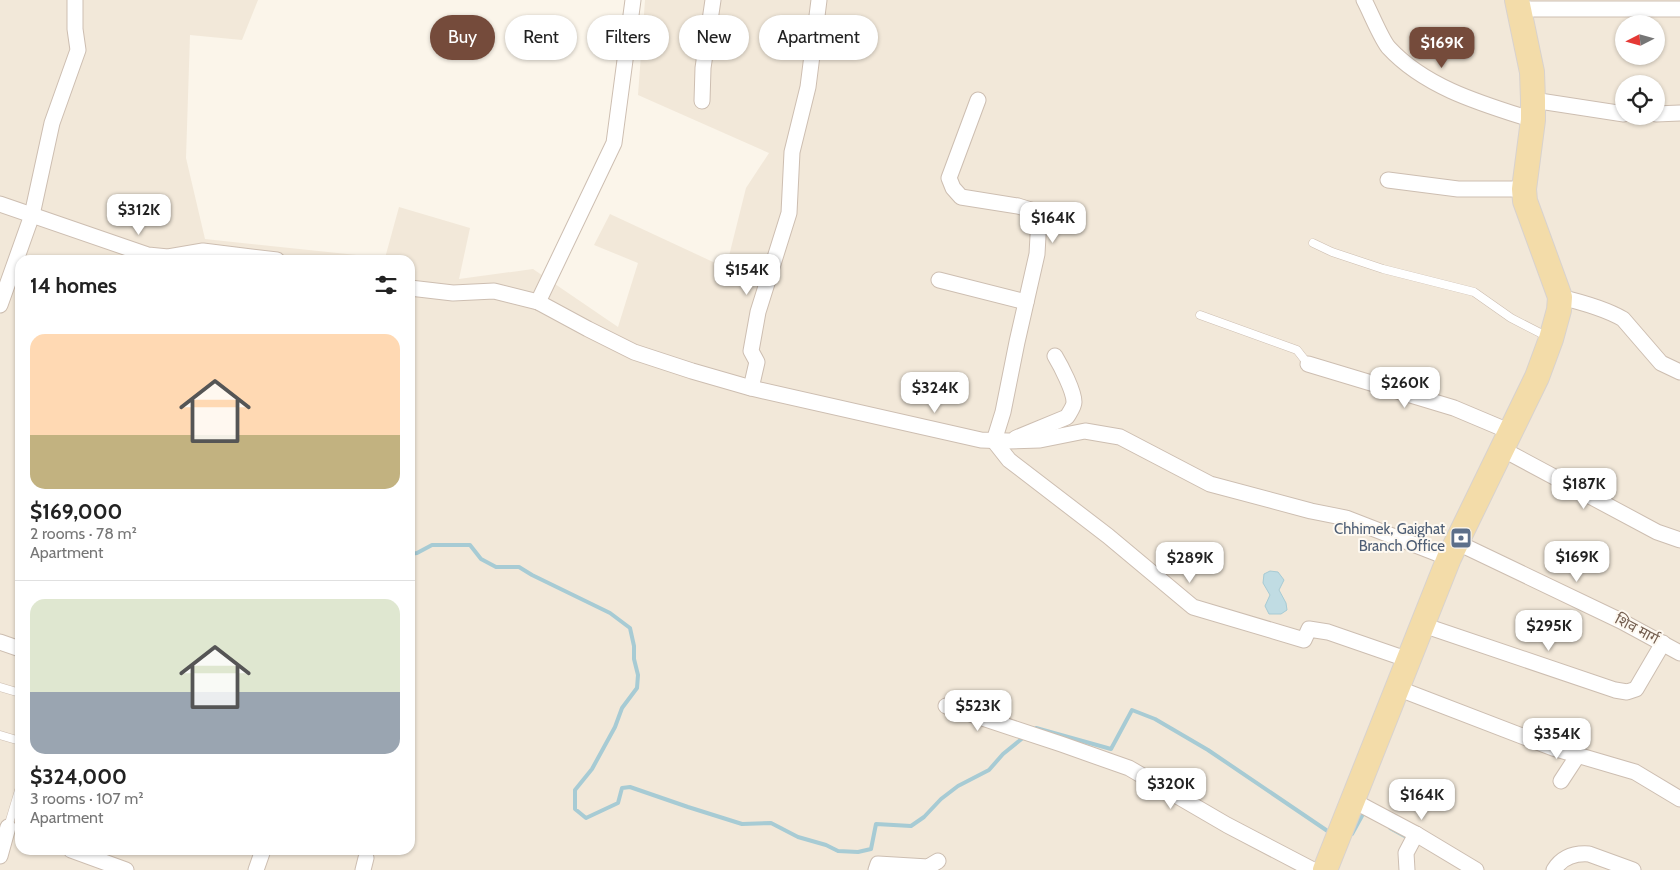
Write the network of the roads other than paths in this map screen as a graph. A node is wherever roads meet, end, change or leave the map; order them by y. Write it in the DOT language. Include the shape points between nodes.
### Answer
graph roads {
  1 [pos="75,0"];
  2 [pos="633,0"];
  3 [pos="713,0"];
  4 [pos="819,0"];
  5 [pos="1364,0"];
  6 [pos="1518,5"];
  7 [pos="1680,9"];
  8 [pos="978,100"];
  9 [pos="702,101"];
  10 [pos="1533,110"];
  11 [pos="1680,113"];
  12 [pos="1615,114"];
  13 [pos="1665,114"];
  14 [pos="1388,180"];
  15 [pos="1524,189"];
  16 [pos="0,204"];
  17 [pos="32,215"];
  18 [pos="1313,243"];
  19 [pos="18,255"];
  20 [pos="153,255"];
  21 [pos="183,255"];
  22 [pos="236,255"];
  23 [pos="15,263"];
  24 [pos="939,280"];
  25 [pos="415,289"];
  26 [pos="1560,297"];
  27 [pos="538,302"];
  28 [pos="1026,302"];
  29 [pos="0,305"];
  30 [pos="1200,315"];
  31 [pos="1551,339"];
  32 [pos="1055,356"];
  33 [pos="1308,364"];
  34 [pos="1680,372"];
  35 [pos="751,388"];
  36 [pos="1001,441"];
  37 [pos="1506,441"];
  38 [pos="1680,540"];
  39 [pos="1453,550"];
  40 [pos="1423,624"];
  41 [pos="0,642"];
  42 [pos="1663,643"];
  43 [pos="15,647"];
  44 [pos="1680,653"];
  45 [pos="1408,660"];
  46 [pos="0,687"];
  47 [pos="1397,688"];
  48 [pos="15,692"];
  49 [pos="946,706"];
  50 [pos="0,735"];
  51 [pos="15,740"];
  52 [pos="1578,755"];
  53 [pos="1561,781"];
  54 [pos="1680,799"];
  55 [pos="1352,800"];
  56 [pos="15,806"];
  57 [pos="9,828"];
  58 [pos="1414,839"];
  59 [pos="85,855"];
  60 [pos="260,855"];
  61 [pos="0,856"];
  62 [pos="938,861"];
  63 [pos="126,870"];
  64 [pos="256,870"];
  65 [pos="876,870"];
  66 [pos="1313,870"];
  67 [pos="1325,870"];
  68 [pos="1407,870"];
  69 [pos="1476,870"];
  70 [pos="1554,870"];
  71 [pos="1633,870"];
  1 -- 17 [label="street" via="78,50 52,122"];
  2 -- 27 [label="street" via="614,143"];
  3 -- 9 [label="street" via="703,68"];
  4 -- 35 [label="street" via="808,87 792,152 789,213 758,312 750,351 757,362"];
  5 -- 10 [label="street" via="1387,47 1409,66 1438,84 1480,103"];
  6 -- 7 [label="street"];
  6 -- 10 [label="main road" via="1532,72"];
  8 -- 28 [label="street" via="949,178 961,196 1018,206 1031,210 1039,218 1037,254"];
  10 -- 12 [label="street"];
  10 -- 15 [label="main road"];
  11 -- 13 [label="street"];
  14 -- 15 [label="street" via="1458,190"];
  15 -- 26 [label="main road" via="1525,201"];
  16 -- 17 [label="street"];
  17 -- 19 [label="street"];
  17 -- 20 [label="street"];
  18 -- 31 [label="lane" via="1383,269 1474,292 1511,318"];
  21 -- 22 [label="street" via="203,251"];
  23 -- 29 [label="street"];
  24 -- 28 [label="street"];
  25 -- 27 [label="street, शिव मार्ग" via="453,293 494,291"];
  26 -- 31 [label="main road"];
  26 -- 34 [label="street" via="1622,318 1661,362"];
  27 -- 35 [label="street, शिव मार्ग" via="634,352"];
  28 -- 36 [label="street" via="1003,412"];
  30 -- 33 [label="lane" via="1297,350"];
  31 -- 37 [label="main road" via="1538,377"];
  32 -- 36 [label="street" via="1066,376 1074,402 1071,410 1066,417"];
  33 -- 37 [label="street" via="1454,408"];
  35 -- 36 [label="street, शिव मार्ग" via="955,434"];
  36 -- 39 [label="street, शिव मार्ग" via="1040,440 1086,431 1120,437 1210,484 1346,518"];
  36 -- 45 [label="street" via="1009,460 1194,607 1304,640 1309,628 1328,632"];
  37 -- 38 [label="street" via="1657,532"];
  37 -- 39 [label="main road"];
  39 -- 40 [label="main road"];
  39 -- 42 [label="street, शिव मार्ग" via="1621,620"];
  40 -- 42 [label="street" via="1626,692 1636,690"];
  40 -- 45 [label="main road"];
  41 -- 43 [label="street"];
  42 -- 44 [label="street, शिव मार्ग"];
  45 -- 47 [label="main road"];
  46 -- 48 [label="lane"];
  47 -- 52 [label="street"];
  47 -- 55 [label="main road"];
  49 -- 66 [label="street" via="1128,768"];
  50 -- 51 [label="lane"];
  52 -- 53 [label="street"];
  52 -- 54 [label="street" via="1635,772"];
  55 -- 58 [label="street"];
  55 -- 67 [label="main road"];
  56 -- 57 [label="lane"];
  57 -- 61 [label="street"];
  58 -- 68 [label="street" via="1406,853"];
  58 -- 69 [label="street"];
  59 -- 63 [label="street"];
  60 -- 64 [label="street"];
  62 -- 65 [label="street" via="928,868 878,864"];
  70 -- 71 [label="street" via="1563,860 1583,854"];
}
